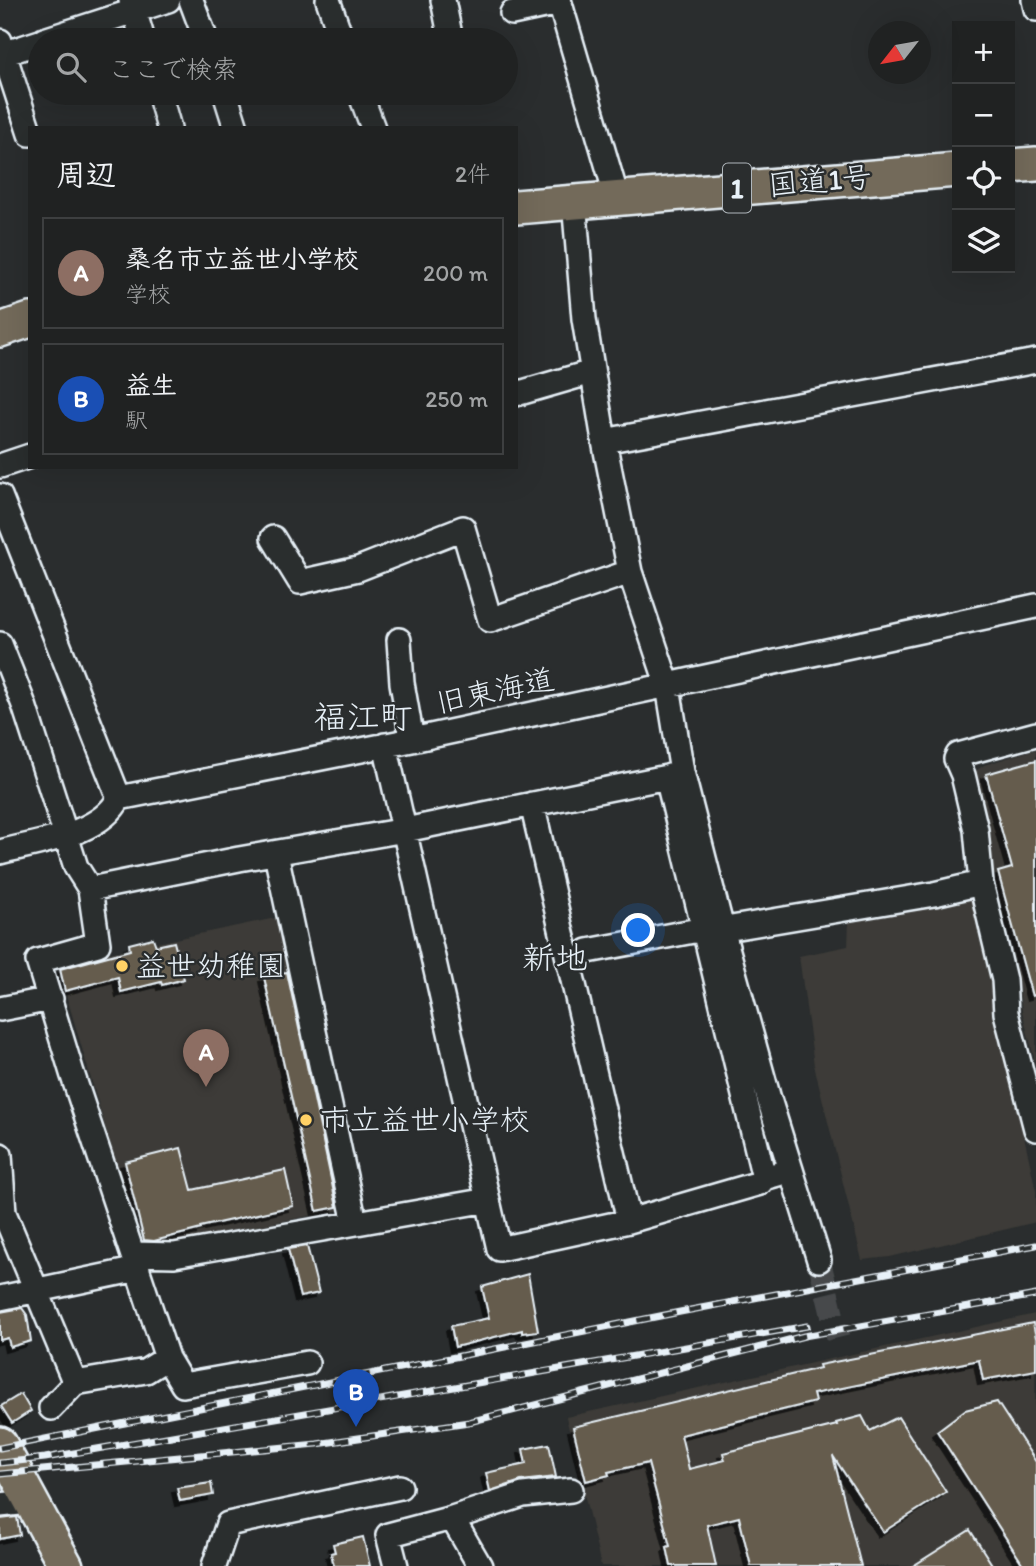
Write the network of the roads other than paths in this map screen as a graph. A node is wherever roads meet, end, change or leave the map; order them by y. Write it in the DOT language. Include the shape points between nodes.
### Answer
graph roads {
  1 [pos="167,0"];
  2 [pos="191,0"];
  3 [pos="328,0"];
  4 [pos="443,0"];
  5 [pos="1034,0"];
  6 [pos="559,1"];
  7 [pos="132,5"];
  8 [pos="1036,9"];
  9 [pos="512,13"];
  10 [pos="74,28"];
  11 [pos="139,28"];
  12 [pos="202,28"];
  13 [pos="338,28"];
  14 [pos="449,28"];
  15 [pos="28,44"];
  16 [pos="1,50"];
  17 [pos="162,105"];
  18 [pos="229,105"];
  19 [pos="364,105"];
  20 [pos="168,126"];
  21 [pos="235,126"];
  22 [pos="372,126"];
  23 [pos="28,128"];
  24 [pos="1036,164"];
  25 [pos="1015,166"];
  26 [pos="952,170"];
  27 [pos="617,198"];
  28 [pos="574,201"];
  29 [pos="518,207"];
  30 [pos="28,321"];
  31 [pos="0,330"];
  32 [pos="1036,361"];
  33 [pos="592,372"];
  34 [pos="518,393"];
  35 [pos="604,440"];
  36 [pos="28,457"];
  37 [pos="0,466"];
  38 [pos="0,496"];
  39 [pos="273,537"];
  40 [pos="630,572"];
  41 [pos="1036,606"];
  42 [pos="399,640"];
  43 [pos="0,645"];
  44 [pos="668,686"];
  45 [pos="1036,734"];
  46 [pos="412,740"];
  47 [pos="385,745"];
  48 [pos="674,774"];
  49 [pos="118,798"];
  50 [pos="533,804"];
  51 [pos="405,830"];
  52 [pos="65,835"];
  53 [pos="0,852"];
  54 [pos="276,854"];
  55 [pos="981,883"];
  56 [pos="90,889"];
  57 [pos="710,930"];
  58 [pos="588,951"];
  59 [pos="51,999"];
  60 [pos="0,1009"];
  61 [pos="1036,1129"];
  62 [pos="0,1155"];
  63 [pos="791,1171"];
  64 [pos="764,1178"];
  65 [pos="488,1200"];
  66 [pos="629,1221"];
  67 [pos="355,1223"];
  68 [pos="820,1260"];
  69 [pos="136,1262"];
  70 [pos="35,1289"];
  71 [pos="0,1298"];
  72 [pos="167,1358"];
  73 [pos="307,1363"];
  74 [pos="75,1383"];
  75 [pos="51,1408"];
  76 [pos="0,1444"];
  77 [pos="400,1487"];
  78 [pos="570,1490"];
  79 [pos="15,1504"];
  80 [pos="452,1518"];
  81 [pos="66,1566"];
  82 [pos="214,1566"];
  83 [pos="396,1566"];
  84 [pos="480,1566"];
  1 -- 7 [label="street"];
  2 -- 12 [label="street"];
  3 -- 13 [label="street"];
  4 -- 14 [label="street"];
  5 -- 8 [label="street"];
  6 -- 9 [label="street"];
  6 -- 27 [label="street"];
  7 -- 10 [label="street"];
  7 -- 11 [label="street"];
  15 -- 16 [label="street"];
  16 -- 23 [label="street"];
  17 -- 20 [label="street"];
  18 -- 21 [label="street"];
  19 -- 22 [label="street"];
  24 -- 25 [label="highway"];
  26 -- 27 [label="highway, 国道1号 / 1"];
  27 -- 28 [label="highway, 国道1号 / 1"];
  28 -- 29 [label="highway, 国道1号 / 1"];
  28 -- 33 [label="street"];
  30 -- 31 [label="highway"];
  32 -- 35 [label="street"];
  33 -- 34 [label="street"];
  33 -- 35 [label="street"];
  35 -- 40 [label="street"];
  36 -- 37 [label="street"];
  38 -- 49 [label="street"];
  39 -- 40 [label="street" via="300,582 358,569 463,528 490,620"];
  40 -- 44 [label="street"];
  41 -- 44 [label="street, 旧東海道"];
  42 -- 46 [label="street"];
  43 -- 52 [label="street" via="15,677"];
  44 -- 46 [label="street, 旧東海道"];
  44 -- 48 [label="street"];
  45 -- 55 [label="street" via="956,759 976,830"];
  46 -- 47 [label="street, 旧東海道"];
  47 -- 49 [label="street, 旧東海道"];
  47 -- 51 [label="street"];
  48 -- 50 [label="street"];
  48 -- 57 [label="street"];
  49 -- 52 [label="street" via="113,810 94,825"];
  50 -- 51 [label="street"];
  50 -- 66 [label="street"];
  51 -- 54 [label="street"];
  51 -- 65 [label="street"];
  52 -- 53 [label="street"];
  52 -- 56 [label="street"];
  54 -- 56 [label="street"];
  54 -- 67 [label="street"];
  55 -- 57 [label="street"];
  55 -- 61 [label="street" via="1004,980 1006,1013"];
  56 -- 59 [label="street" via="98,944 38,961"];
  57 -- 58 [label="street"];
  57 -- 63 [label="street"];
  57 -- 64 [label="street"];
  59 -- 60 [label="street"];
  59 -- 69 [label="street"];
  62 -- 70 [label="street" via="4,1213"];
  63 -- 64 [label="street"];
  63 -- 68 [label="street"];
  64 -- 66 [label="street" via="760,1183"];
  65 -- 66 [label="street" via="499,1250"];
  65 -- 67 [label="street"];
  67 -- 69 [label="street"];
  69 -- 70 [label="street"];
  69 -- 72 [label="street"];
  70 -- 71 [label="street"];
  70 -- 74 [label="street"];
  72 -- 73 [label="street" via="183,1385"];
  72 -- 74 [label="street" via="146,1371"];
  74 -- 75 [label="street"];
  76 -- 79 [label="highway"];
  77 -- 82 [label="street" via="228,1524"];
  78 -- 80 [label="street" via="523,1495"];
  79 -- 81 [label="highway"];
  80 -- 83 [label="street" via="388,1535"];
  80 -- 84 [label="street"];
}
